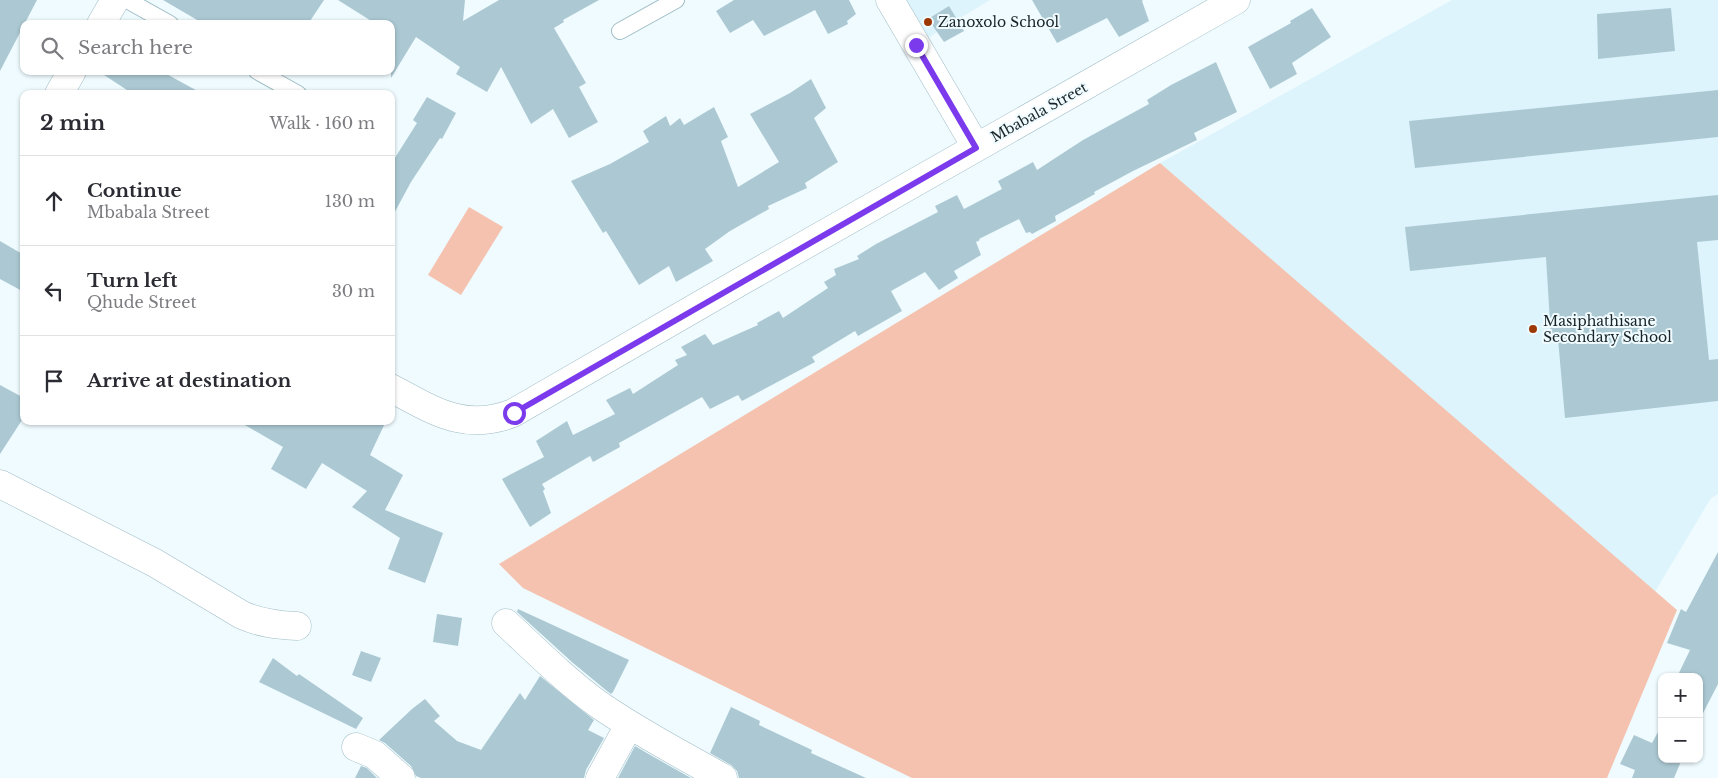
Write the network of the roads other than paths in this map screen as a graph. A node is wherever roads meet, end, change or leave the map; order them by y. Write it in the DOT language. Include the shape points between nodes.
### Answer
graph roads {
  1 [pos="115,0"];
  2 [pos="127,0"];
  3 [pos="676,0"];
  4 [pos="890,0"];
  5 [pos="1236,0"];
  6 [pos="103,20"];
  7 [pos="163,20"];
  8 [pos="620,31"];
  9 [pos="70,75"];
  10 [pos="264,75"];
  11 [pos="61,90"];
  12 [pos="291,90"];
  13 [pos="976,148"];
  14 [pos="395,390"];
  15 [pos="0,484"];
  16 [pos="506,623"];
  17 [pos="297,626"];
  18 [pos="629,725"];
  19 [pos="356,747"];
  20 [pos="402,778"];
  21 [pos="600,778"];
  22 [pos="723,778"];
  1 -- 6 [label="street"];
  2 -- 7 [label="lane"];
  3 -- 8 [label="lane"];
  4 -- 13 [label="street"];
  5 -- 13 [label="street, Mbabala Street"];
  9 -- 11 [label="street"];
  10 -- 12 [label="lane"];
  13 -- 14 [label="street, Mbabala Street" via="514,413 486,421 450,417"];
  15 -- 17 [label="street" via="155,563 242,615 270,624"];
  16 -- 18 [label="street" via="575,686"];
  18 -- 21 [label="street"];
  18 -- 22 [label="street"];
  19 -- 20 [label="street" via="375,756"];
}
